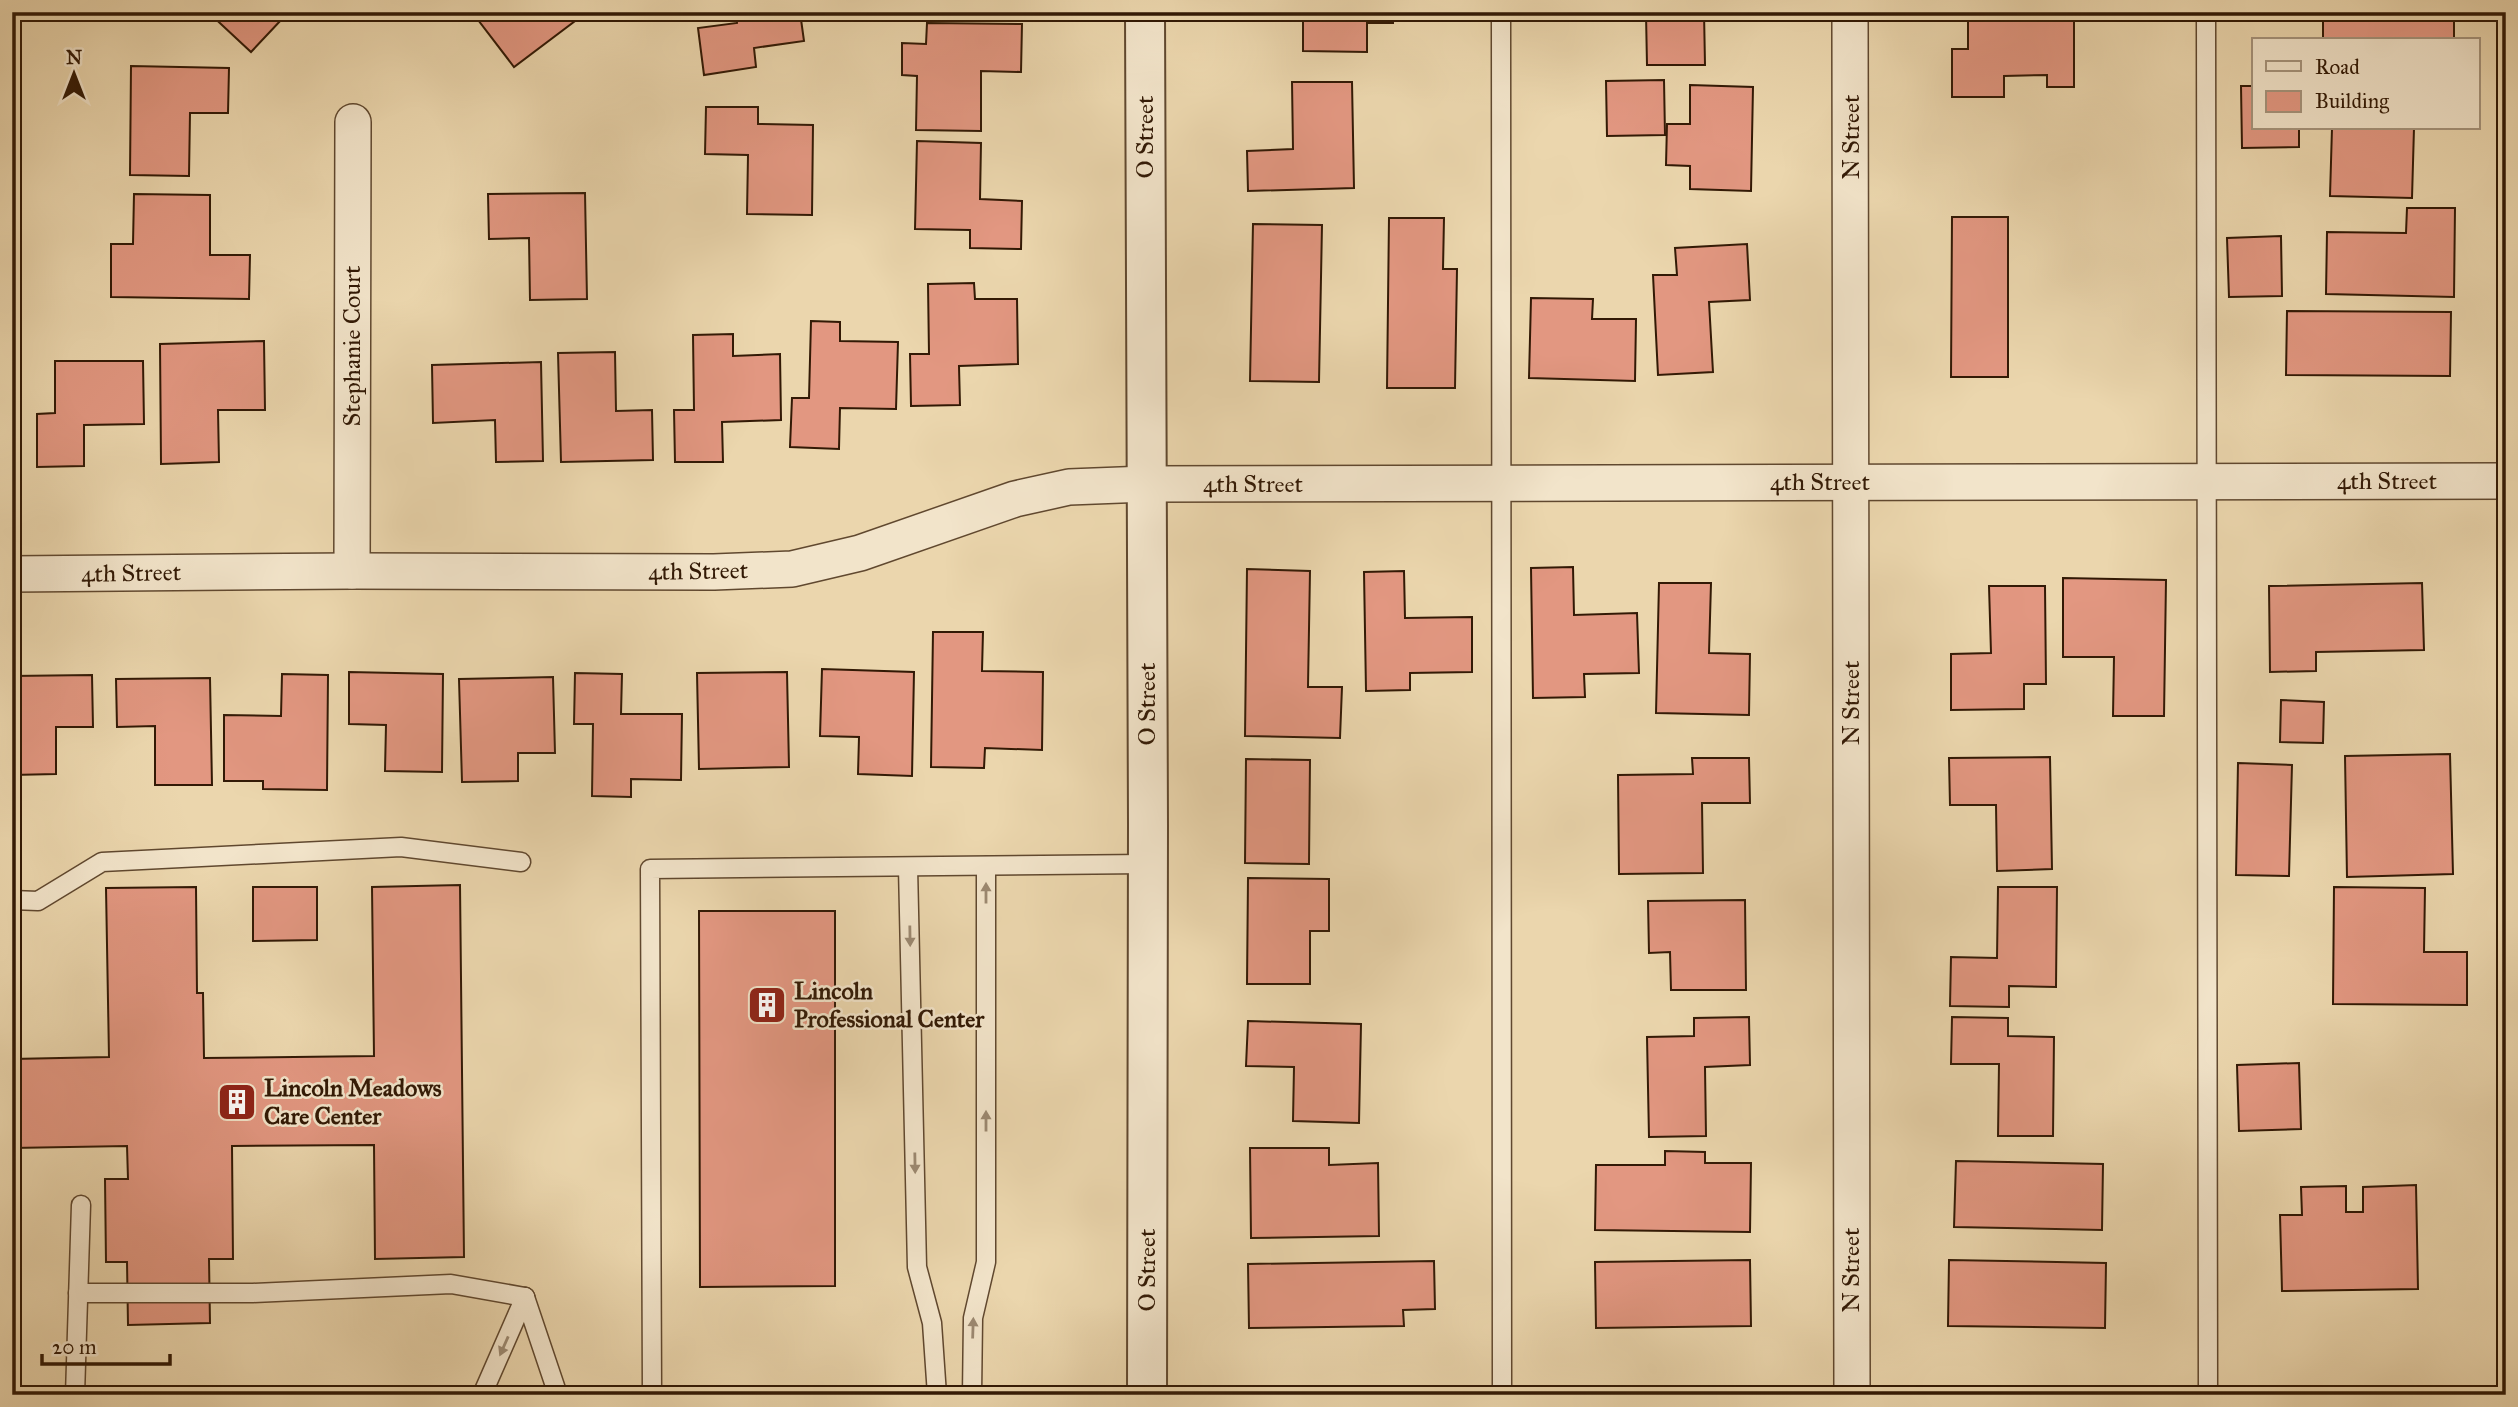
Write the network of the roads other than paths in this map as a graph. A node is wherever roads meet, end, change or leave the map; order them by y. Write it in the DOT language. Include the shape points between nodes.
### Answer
graph roads {
  1 [pos="1145,12"];
  2 [pos="1501,12"];
  3 [pos="1850,12"];
  4 [pos="2206,12"];
  5 [pos="353,122"];
  6 [pos="2506,481"];
  7 [pos="1501,482"];
  8 [pos="1851,482"];
  9 [pos="2206,482"];
  10 [pos="1146,484"];
  11 [pos="352,570"];
  12 [pos="12,575"];
  13 [pos="521,862"];
  14 [pos="1146,864"];
  15 [pos="986,866"];
  16 [pos="908,867"];
  17 [pos="12,900"];
  18 [pos="81,1205"];
  19 [pos="78,1293"];
  20 [pos="525,1297"];
  21 [pos="75,1395"];
  22 [pos="482,1395"];
  23 [pos="558,1395"];
  24 [pos="652,1395"];
  25 [pos="937,1395"];
  26 [pos="972,1395"];
  27 [pos="1147,1395"];
  28 [pos="1502,1395"];
  29 [pos="1852,1395"];
  30 [pos="2208,1395"];
  1 -- 10 [label="street, O Street"];
  2 -- 7 [label="lane"];
  3 -- 8 [label="street, N Street"];
  4 -- 9 [label="lane"];
  5 -- 11 [label="street, Stephanie Court"];
  6 -- 9 [label="street, 4th Street"];
  7 -- 8 [label="street, 4th Street"];
  7 -- 10 [label="street, 4th Street"];
  7 -- 28 [label="lane"];
  8 -- 9 [label="street, 4th Street"];
  8 -- 29 [label="street, N Street"];
  9 -- 30 [label="lane"];
  10 -- 11 [label="street, 4th Street" via="1069,487 1014,499 860,553 792,569"];
  10 -- 14 [label="street, O Street"];
  11 -- 12 [label="street, 4th Street"];
  13 -- 17 [label="lane" via="401,847 102,862 38,901"];
  14 -- 15 [label="lane"];
  14 -- 27 [label="street, O Street"];
  15 -- 16 [label="lane"];
  26 -- 15 [label="lane, one-way" via="973,1318 986,1262"];
  16 -- 24 [label="lane" via="650,869"];
  16 -- 25 [label="lane, one-way" via="917,1266 932,1324"];
  18 -- 19 [label="lane"];
  19 -- 20 [label="lane" via="253,1293 451,1284"];
  19 -- 21 [label="lane"];
  20 -- 22 [label="lane, one-way"];
  20 -- 23 [label="lane"];
}
